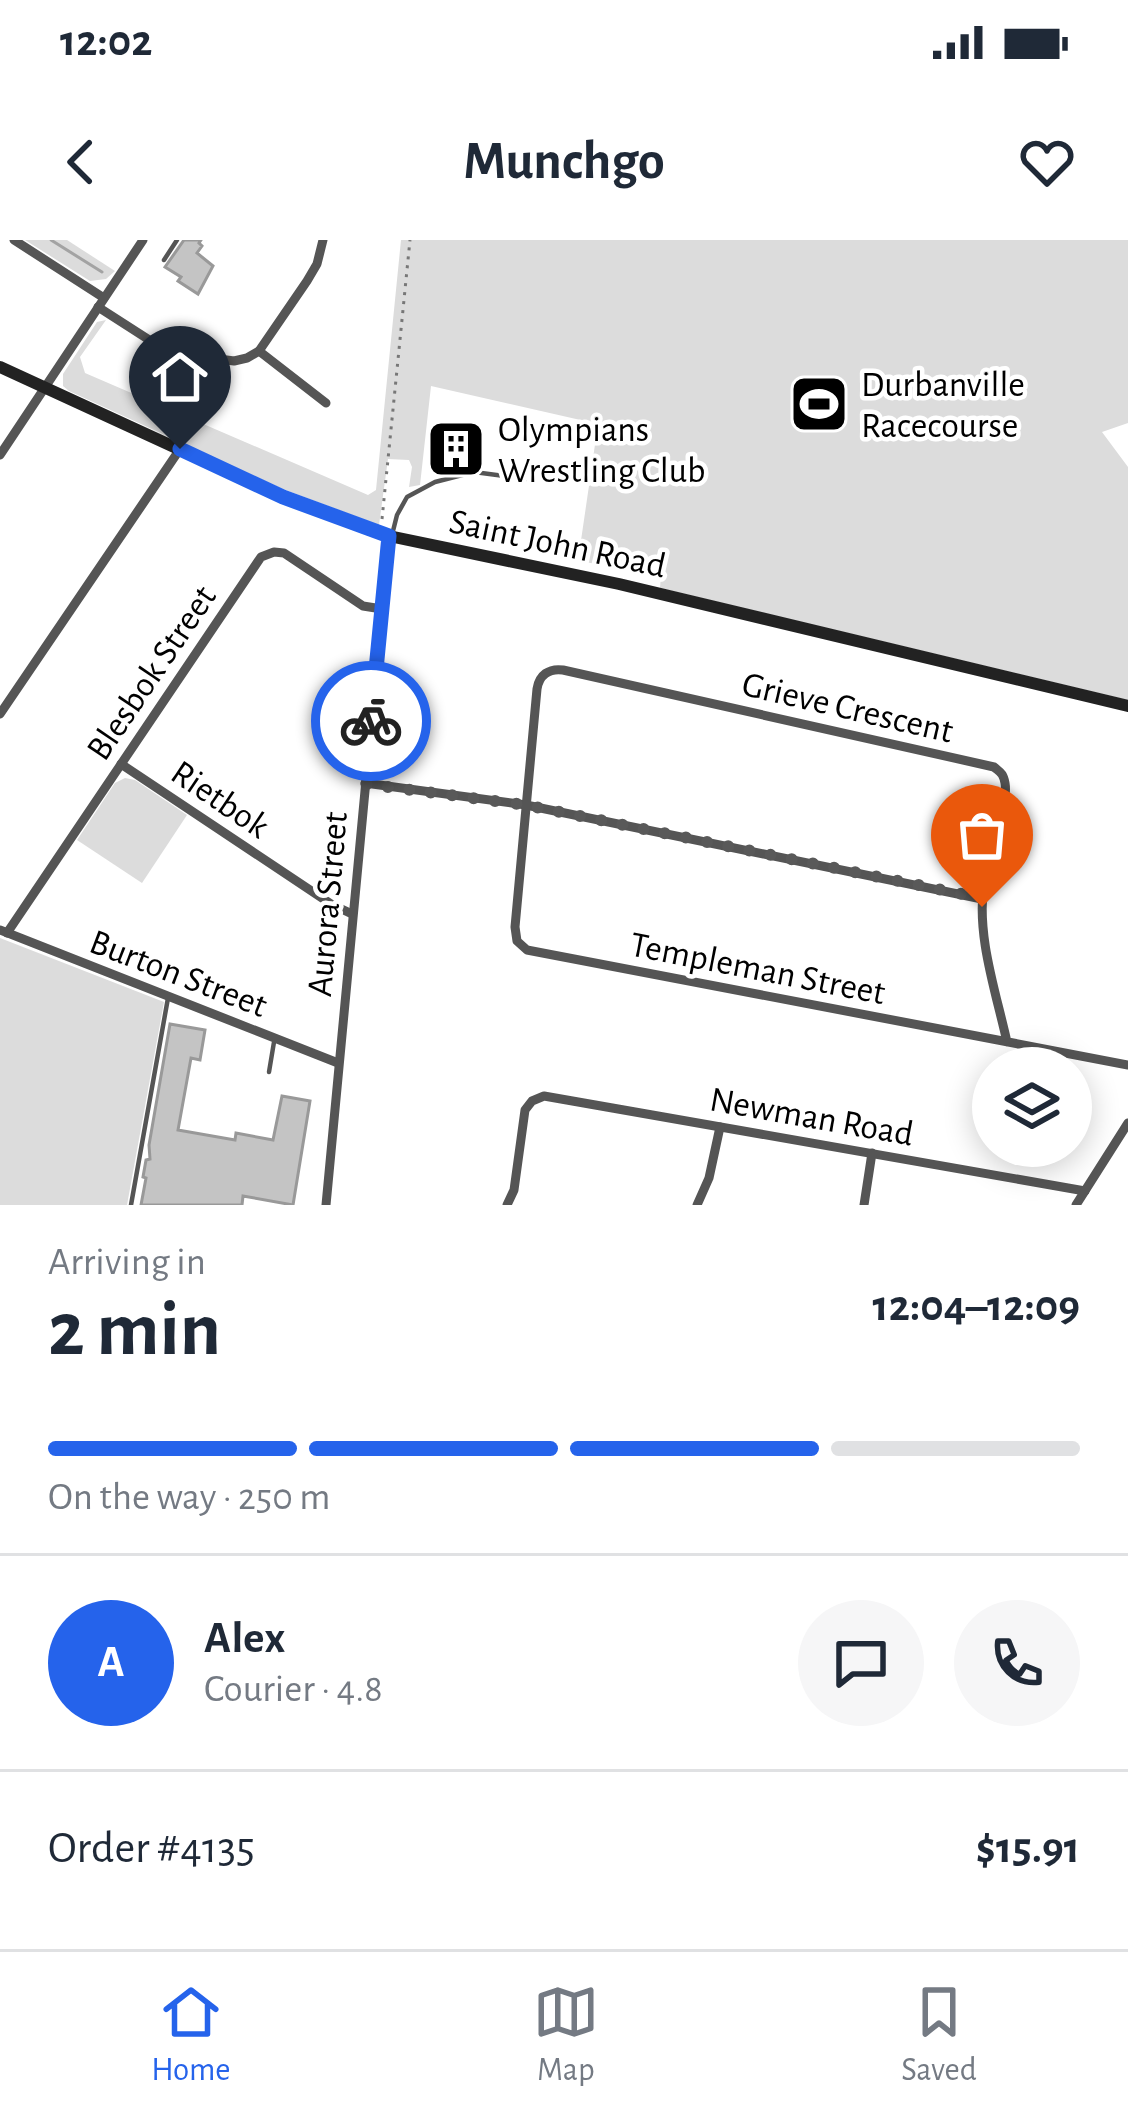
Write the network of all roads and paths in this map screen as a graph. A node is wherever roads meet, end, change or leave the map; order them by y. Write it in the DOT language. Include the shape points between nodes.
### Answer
graph roads {
  1 [pos="14,240"];
  2 [pos="143,240"];
  3 [pos="177,240"];
  4 [pos="323,240"];
  5 [pos="410,240"];
  6 [pos="164,260"];
  7 [pos="101,302"];
  8 [pos="259,351"];
  9 [pos="0,367"];
  10 [pos="46,387"];
  11 [pos="326,403"];
  12 [pos="180,449"];
  13 [pos="0,455"];
  14 [pos="528,479"];
  15 [pos="387,535"];
  16 [pos="382,609"];
  17 [pos="0,684"];
  18 [pos="14,693"];
  19 [pos="1128,706"];
  20 [pos="0,715"];
  21 [pos="121,764"];
  22 [pos="365,784"];
  23 [pos="526,805"];
  24 [pos="982,898"];
  25 [pos="352,914"];
  26 [pos="3,932"];
  27 [pos="168,996"];
  28 [pos="275,1038"];
  29 [pos="1007,1042"];
  30 [pos="338,1063"];
  31 [pos="1128,1065"];
  32 [pos="269,1072"];
  33 [pos="720,1126"];
  34 [pos="1126,1128"];
  35 [pos="872,1153"];
  36 [pos="1085,1191"];
  37 [pos="131,1205"];
  38 [pos="326,1205"];
  39 [pos="507,1205"];
  40 [pos="697,1205"];
  41 [pos="864,1205"];
  42 [pos="1076,1205"];
  1 -- 7 [label="street"];
  2 -- 7 [label="street"];
  3 -- 6 [label="lane"];
  4 -- 8 [label="street" via="317,265"];
  5 -- 15 [label="path"];
  7 -- 8 [label="street" via="168,352 234,361"];
  7 -- 10 [label="street"];
  8 -- 11 [label="street"];
  9 -- 10 [label="main road, Saint John Road"];
  10 -- 12 [label="main road, Saint John Road"];
  10 -- 13 [label="street"];
  12 -- 15 [label="main road, Saint John Road"];
  12 -- 18 [label="street"];
  14 -- 15 [label="lane" via="473,472 434,482 406,496"];
  15 -- 16 [label="street, Aurora Street"];
  15 -- 19 [label="main road, Saint John Road"];
  16 -- 21 [label="street, Blesbok Street" via="363,606 284,553 265,554"];
  16 -- 22 [label="street, Aurora Street"];
  17 -- 18 [label="street"];
  18 -- 20 [label="street"];
  21 -- 25 [label="street, Rietbok"];
  21 -- 26 [label="street, Blesbok Street"];
  22 -- 23 [label="street"];
  22 -- 25 [label="street, Aurora Street"];
  23 -- 24 [label="street"];
  23 -- 24 [label="street, Grieve Crescent" via="538,683 563,670 994,767 1005,795"];
  23 -- 29 [label="street, Templeman Street" via="515,932 527,950"];
  24 -- 29 [label="street, Grieve Crescent"];
  25 -- 30 [label="street, Aurora Street"];
  26 -- 27 [label="street, Burton Street"];
  27 -- 28 [label="street, Burton Street"];
  27 -- 37 [label="lane"];
  28 -- 30 [label="street, Burton Street"];
  28 -- 32 [label="lane"];
  29 -- 31 [label="street, Templeman Street"];
  30 -- 38 [label="street, Aurora Street"];
  33 -- 35 [label="street, Newman Road"];
  33 -- 39 [label="street, Newman Road" via="548,1096 532,1101"];
  33 -- 40 [label="street"];
  34 -- 36 [label="street"];
  35 -- 36 [label="street, Newman Road"];
  35 -- 41 [label="street"];
  36 -- 42 [label="street"];
}
